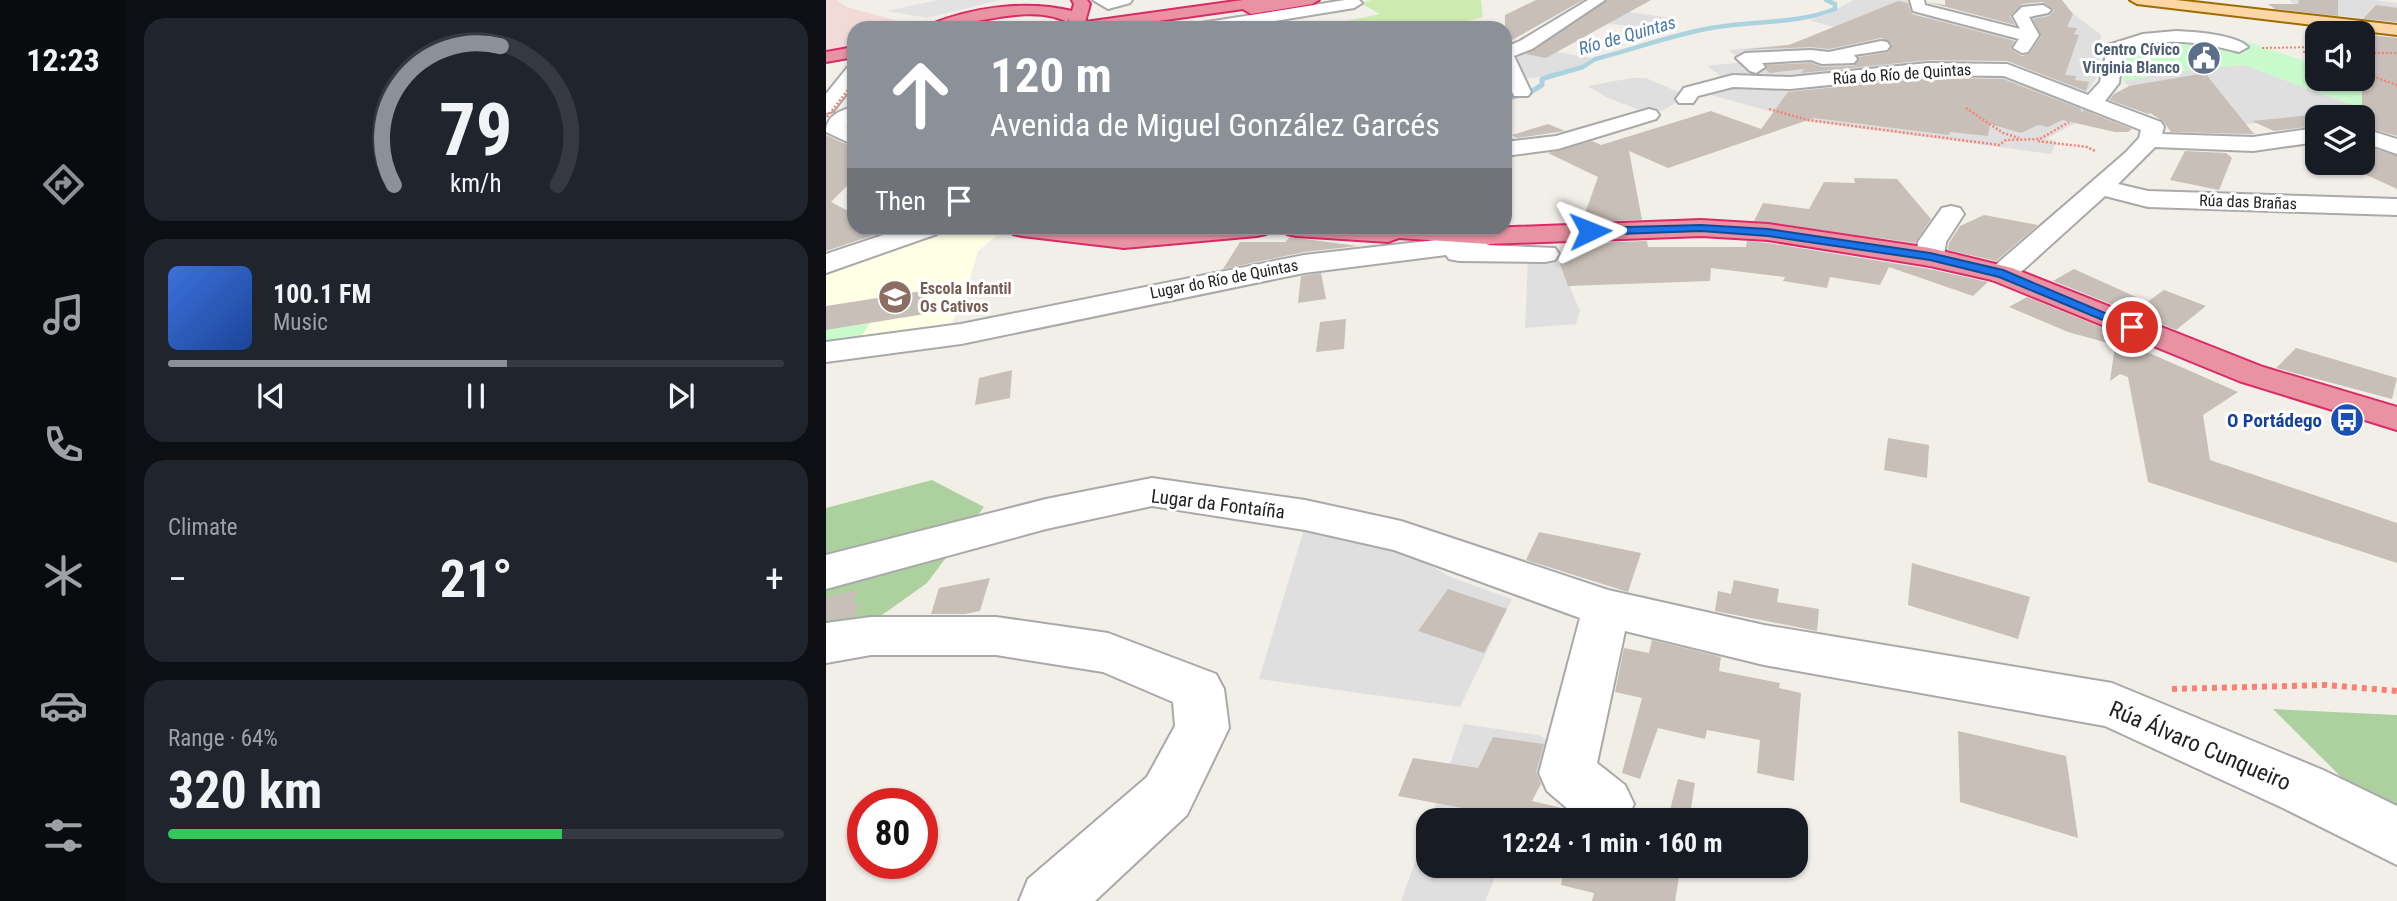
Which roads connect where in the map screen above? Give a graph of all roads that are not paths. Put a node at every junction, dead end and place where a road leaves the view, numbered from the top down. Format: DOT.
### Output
graph roads {
  1 [pos="1035,0"];
  2 [pos="1125,0"];
  3 [pos="1251,0"];
  4 [pos="1275,0"];
  5 [pos="1312,0"];
  6 [pos="1329,0"];
  7 [pos="1598,0"];
  8 [pos="1917,0"];
  9 [pos="2137,0"];
  10 [pos="2154,0"];
  11 [pos="1104,2"];
  12 [pos="1354,3"];
  13 [pos="2043,9"];
  14 [pos="991,11"];
  15 [pos="2276,15"];
  16 [pos="1068,19"];
  17 [pos="952,21"];
  18 [pos="968,21"];
  19 [pos="1164,21"];
  20 [pos="1211,21"];
  21 [pos="1242,21"];
  22 [pos="2397,28"];
  23 [pos="2030,37"];
  24 [pos="1881,46"];
  25 [pos="2239,47"];
  26 [pos="1512,52"];
  27 [pos="847,56"];
  28 [pos="1829,57"];
  29 [pos="1903,57"];
  30 [pos="826,59"];
  31 [pos="847,67"];
  32 [pos="826,68"];
  33 [pos="2007,70"];
  34 [pos="1512,71"];
  35 [pos="1770,78"];
  36 [pos="847,79"];
  37 [pos="1521,92"];
  38 [pos="1686,99"];
  39 [pos="2096,106"];
  40 [pos="827,112"];
  41 [pos="1649,115"];
  42 [pos="847,117"];
  43 [pos="2397,125"];
  44 [pos="2375,129"];
  45 [pos="847,134"];
  46 [pos="2305,137"];
  47 [pos="2375,138"];
  48 [pos="2397,147"];
  49 [pos="1512,148"];
  50 [pos="2141,149"];
  51 [pos="2095,151"];
  52 [pos="2101,188"];
  53 [pos="2397,206"];
  54 [pos="1951,214"];
  55 [pos="1512,232"];
  56 [pos="908,235"];
  57 [pos="1068,235"];
  58 [pos="1179,235"];
  59 [pos="1479,235"];
  60 [pos="1412,253"];
  61 [pos="1545,254"];
  62 [pos="1930,257"];
  63 [pos="826,264"];
  64 [pos="2003,274"];
  65 [pos="945,336"];
  66 [pos="1036,343"];
  67 [pos="826,352"];
  68 [pos="2397,419"];
  69 [pos="826,572"];
  70 [pos="1606,608"];
  71 [pos="826,643"];
  72 [pos="1828,654"];
  73 [pos="1605,804"];
  74 [pos="2397,836"];
  75 [pos="1050,901"];
  1 -- 14 [label="highway"];
  2 -- 11 [label="street"];
  3 -- 11 [label="highway"];
  4 -- 16 [label="highway"];
  5 -- 19 [label="highway"];
  6 -- 20 [label="highway"];
  7 -- 26 [label="street"];
  8 -- 23 [label="street"];
  9 -- 15 [label="main road"];
  10 -- 15 [label="main road"];
  12 -- 21 [label="street"];
  13 -- 23 [label="street"];
  14 -- 16 [label="highway"];
  14 -- 17 [label="highway"];
  15 -- 22 [label="main road"];
  16 -- 18 [label="highway"];
  23 -- 33 [label="street"];
  24 -- 28 [label="street"];
  25 -- 39 [label="street"];
  27 -- 30 [label="highway"];
  28 -- 29 [label="street"];
  28 -- 35 [label="street"];
  31 -- 32 [label="highway"];
  33 -- 35 [label="street, Rúa do Río de Quintas"];
  33 -- 39 [label="street, Rúa do Río de Quintas"];
  34 -- 37 [label="street"];
  35 -- 38 [label="street, Rúa do Río de Quintas"];
  36 -- 40 [label="street"];
  39 -- 50 [label="street, Rúa do Río de Quintas"];
  41 -- 49 [label="street"];
  42 -- 45 [label="street"];
  43 -- 44 [label="street"];
  46 -- 50 [label="street"];
  47 -- 48 [label="street"];
  50 -- 51 [label="street"];
  50 -- 52 [label="street"];
  52 -- 53 [label="street, Rúa das Brañas"];
  52 -- 64 [label="street"];
  54 -- 62 [label="street"];
  55 -- 62 [label="highway"];
  56 -- 63 [label="street"];
  57 -- 58 [label="highway"];
  59 -- 60 [label="street, Lugar do Río de Quintas"];
  60 -- 61 [label="street"];
  60 -- 65 [label="street, Lugar do Río de Quintas"];
  62 -- 64 [label="highway"];
  64 -- 68 [label="highway"];
  65 -- 66 [label="street"];
  65 -- 67 [label="street"];
  69 -- 70 [label="street, Lugar da Fontaíña"];
  70 -- 72 [label="street, Lugar da Fontaíña"];
  70 -- 73 [label="street"];
  71 -- 75 [label="street"];
  72 -- 74 [label="street, Rúa Álvaro Cunqueiro"];
}
